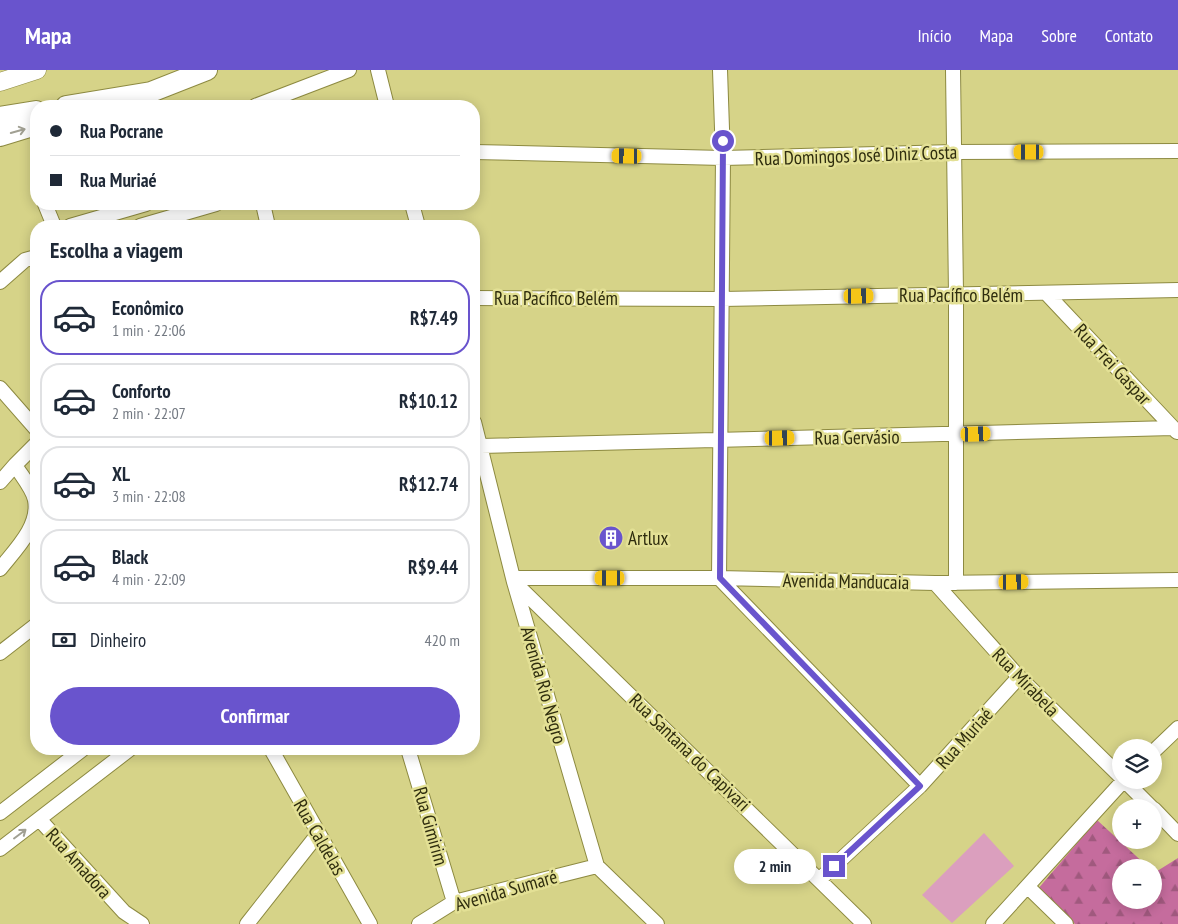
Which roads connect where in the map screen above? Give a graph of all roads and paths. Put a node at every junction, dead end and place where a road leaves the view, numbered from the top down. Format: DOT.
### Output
graph roads {
  1 [pos="37,70"];
  2 [pos="349,70"];
  3 [pos="378,70"];
  4 [pos="720,70"];
  5 [pos="953,70"];
  6 [pos="207,71"];
  7 [pos="0,82"];
  8 [pos="151,92"];
  9 [pos="102,100"];
  10 [pos="123,100"];
  11 [pos="271,100"];
  12 [pos="386,100"];
  13 [pos="30,112"];
  14 [pos="0,117"];
  15 [pos="30,127"];
  16 [pos="0,136"];
  17 [pos="480,152"];
  18 [pos="954,152"];
  19 [pos="1178,152"];
  20 [pos="723,158"];
  21 [pos="125,210"];
  22 [pos="195,210"];
  23 [pos="91,220"];
  24 [pos="161,220"];
  25 [pos="30,259"];
  26 [pos="0,282"];
  27 [pos="1178,290"];
  28 [pos="956,294"];
  29 [pos="1048,294"];
  30 [pos="480,298"];
  31 [pos="722,298"];
  32 [pos="0,388"];
  33 [pos="30,422"];
  34 [pos="1175,430"];
  35 [pos="956,435"];
  36 [pos="722,439"];
  37 [pos="480,448"];
  38 [pos="30,450"];
  39 [pos="480,459"];
  40 [pos="15,465"];
  41 [pos="0,482"];
  42 [pos="30,490"];
  43 [pos="30,527"];
  44 [pos="0,569"];
  45 [pos="720,578"];
  46 [pos="514,580"];
  47 [pos="1178,580"];
  48 [pos="936,583"];
  49 [pos="956,583"];
  50 [pos="30,630"];
  51 [pos="0,653"];
  52 [pos="1019,677"];
  53 [pos="1178,728"];
  54 [pos="1162,743"];
  55 [pos="75,755"];
  56 [pos="122,755"];
  57 [pos="274,755"];
  58 [pos="410,755"];
  59 [pos="1112,768"];
  60 [pos="920,786"];
  61 [pos="1116,789"];
  62 [pos="1133,789"];
  63 [pos="1144,799"];
  64 [pos="0,813"];
  65 [pos="1162,817"];
  66 [pos="40,820"];
  67 [pos="318,834"];
  68 [pos="1178,834"];
  69 [pos="0,849"];
  70 [pos="597,866"];
  71 [pos="820,879"];
  72 [pos="1028,887"];
  73 [pos="454,902"];
  74 [pos="142,924"];
  75 [pos="247,924"];
  76 [pos="370,924"];
  77 [pos="419,924"];
  78 [pos="657,924"];
  79 [pos="864,924"];
  80 [pos="993,924"];
  81 [pos="1066,924"];
  1 -- 7 [label="main road"];
  2 -- 11 [label="street"];
  3 -- 12 [label="street"];
  4 -- 20 [label="street"];
  5 -- 18 [label="street"];
  6 -- 8 [label="highway"];
  8 -- 9 [label="highway"];
  8 -- 10 [label="highway"];
  13 -- 14 [label="highway"];
  16 -- 15 [label="highway, one-way"];
  17 -- 20 [label="street, Rua Domingos José Diniz Costa"];
  18 -- 19 [label="street, Rua Domingos José Diniz Costa"];
  18 -- 20 [label="street, Rua Domingos José Diniz Costa"];
  18 -- 28 [label="street"];
  20 -- 31 [label="street"];
  21 -- 23 [label="street"];
  22 -- 24 [label="street"];
  25 -- 26 [label="street"];
  27 -- 29 [label="street, Rua Pacífico Belém"];
  28 -- 29 [label="street, Rua Pacífico Belém"];
  28 -- 31 [label="street, Rua Pacífico Belém"];
  28 -- 35 [label="street"];
  29 -- 34 [label="street, Rua Frei Gaspar"];
  30 -- 31 [label="street, Rua Pacífico Belém"];
  31 -- 36 [label="street"];
  32 -- 33 [label="street"];
  34 -- 35 [label="street, Rua Gervásio"];
  35 -- 36 [label="street, Rua Gervásio"];
  35 -- 49 [label="street"];
  36 -- 37 [label="street, Rua Gervásio"];
  36 -- 45 [label="street"];
  38 -- 40 [label="street"];
  39 -- 46 [label="street, Avenida Rio Negro"];
  40 -- 41 [label="street"];
  40 -- 42 [label="street"];
  43 -- 44 [label="street"];
  45 -- 46 [label="street, Avenida Manducaia"];
  45 -- 48 [label="street, Avenida Manducaia"];
  45 -- 60 [label="street"];
  46 -- 70 [label="street, Avenida Rio Negro"];
  46 -- 71 [label="street, Rua Santana do Capivari"];
  47 -- 49 [label="street, Avenida Manducaia"];
  48 -- 49 [label="street, Avenida Manducaia"];
  48 -- 52 [label="street, Rua Mirabela"];
  50 -- 51 [label="street"];
  52 -- 59 [label="street, Rua Mirabela"];
  52 -- 60 [label="street, Rua Muriaé"];
  53 -- 54 [label="street"];
  55 -- 64 [label="street"];
  56 -- 66 [label="street"];
  57 -- 67 [label="street, Rua Caldelas"];
  58 -- 73 [label="street, Rua Gimirim"];
  60 -- 71 [label="street, Rua Muriaé"];
  61 -- 72 [label="street"];
  62 -- 63 [label="street"];
  65 -- 68 [label="street"];
  69 -- 66 [label="street, one-way"];
  66 -- 74 [label="street, Rua Amadora"];
  67 -- 75 [label="street"];
  67 -- 76 [label="street, Rua Caldelas"];
  70 -- 73 [label="street, Avenida Sumaré"];
  70 -- 78 [label="street, Avenida Rio Negro"];
  71 -- 79 [label="street, Rua Santana do Capivari"];
  72 -- 80 [label="street"];
  72 -- 81 [label="street"];
  73 -- 77 [label="street, Avenida Sumaré"];
}
